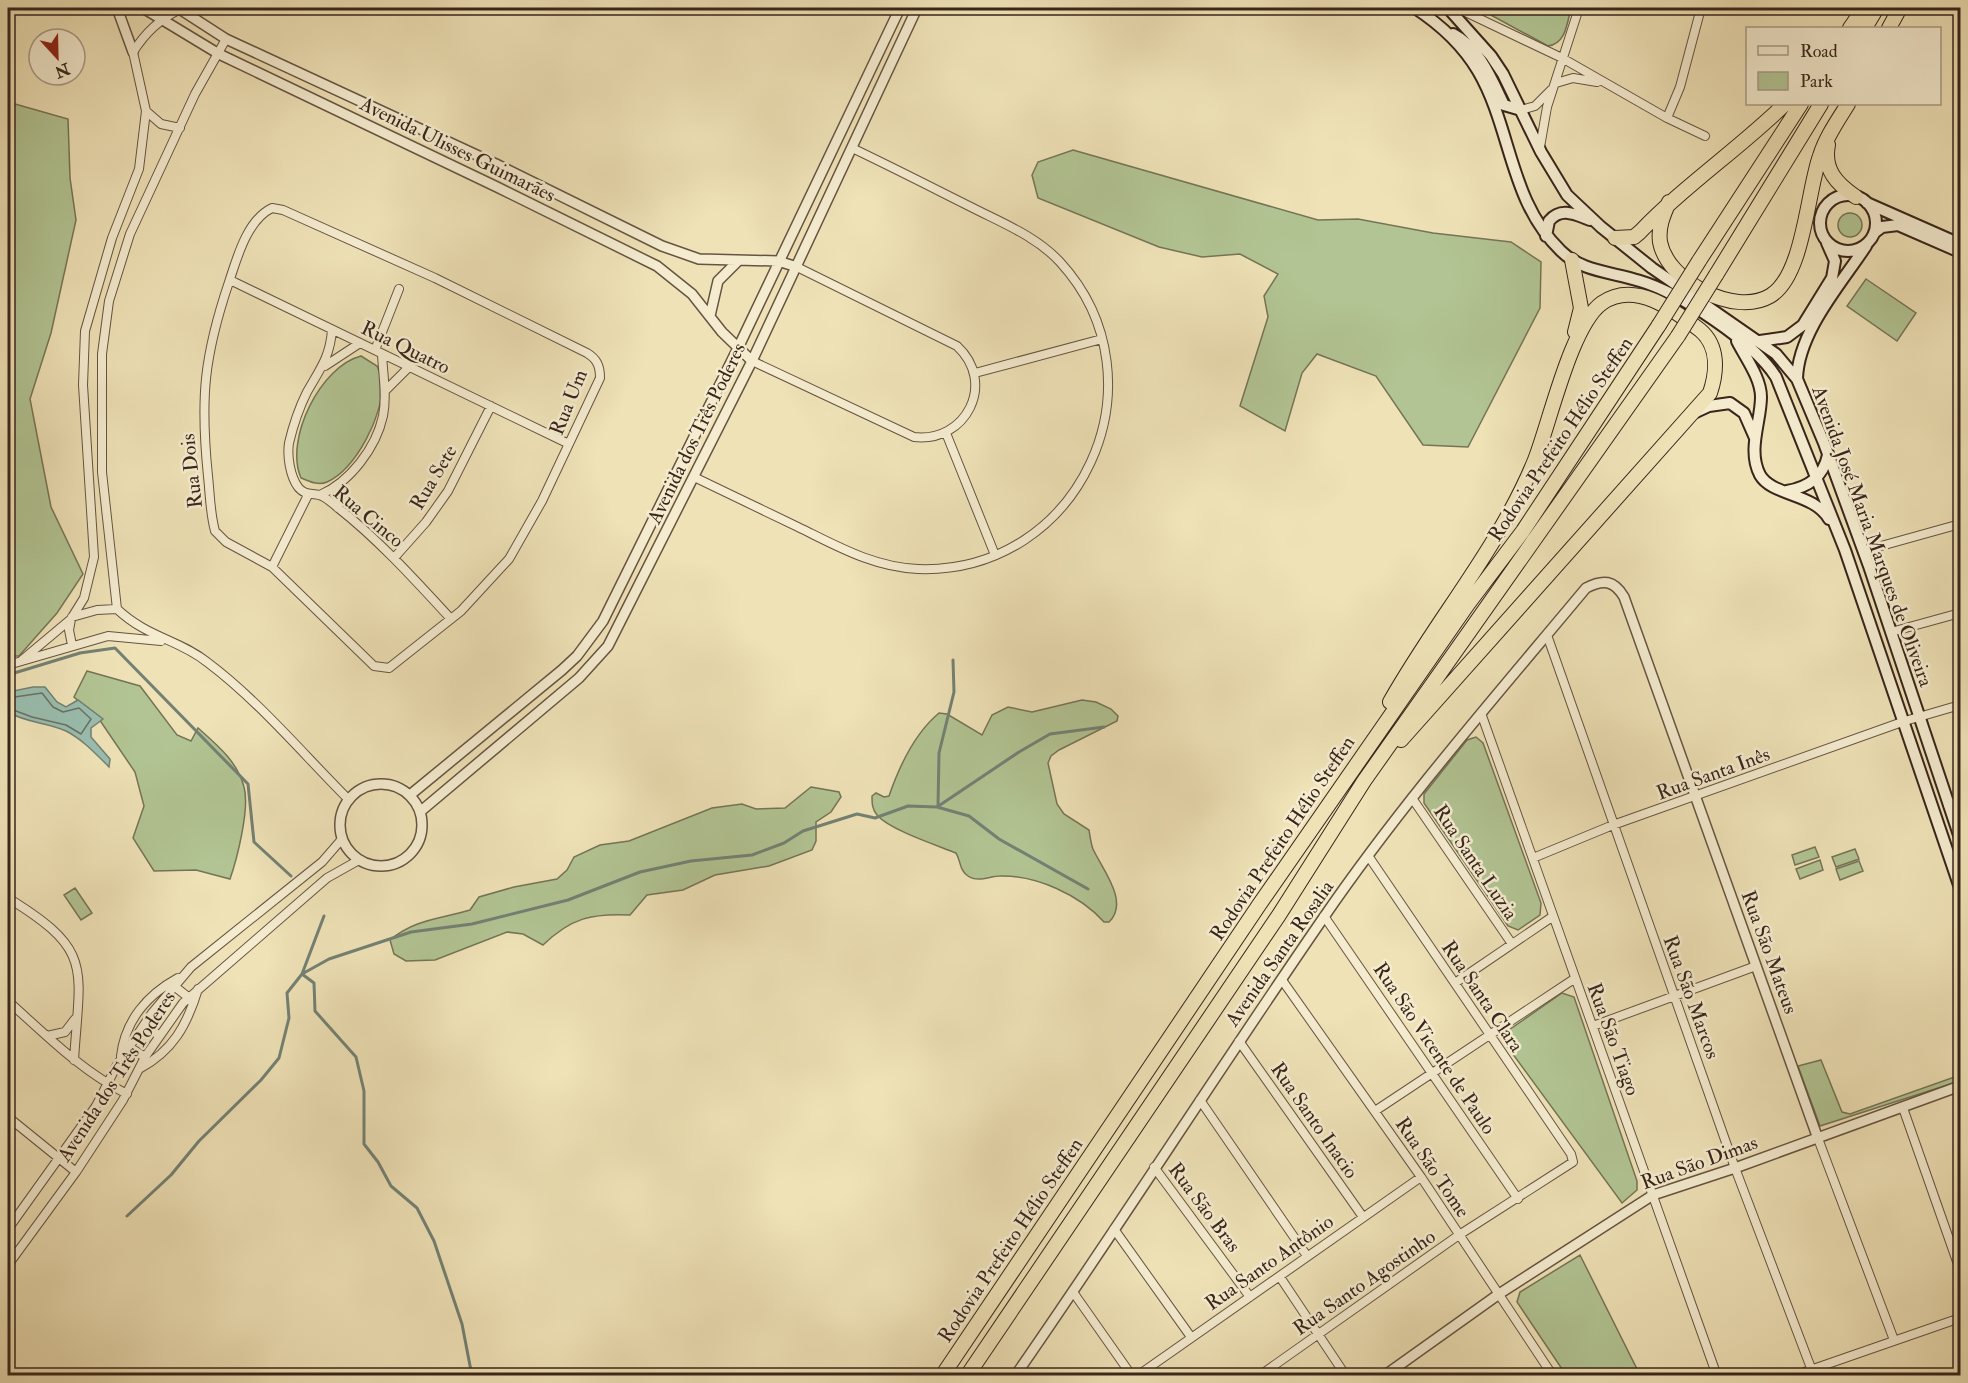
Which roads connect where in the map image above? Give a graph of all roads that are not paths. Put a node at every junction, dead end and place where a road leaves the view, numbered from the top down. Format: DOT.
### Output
graph roads {
  1 [pos="117,8"];
  2 [pos="143,8"];
  3 [pos="179,8"];
  4 [pos="900,8"];
  5 [pos="917,8"];
  6 [pos="1414,8"];
  7 [pos="1448,8"];
  8 [pos="1457,8"];
  9 [pos="1579,8"];
  10 [pos="1701,8"];
  11 [pos="1877,8"];
  12 [pos="1900,8"];
  13 [pos="1862,11"];
  14 [pos="160,20"];
  15 [pos="1850,27"];
  16 [pos="1866,27"];
  17 [pos="1890,27"];
  18 [pos="1448,32"];
  19 [pos="226,39"];
  20 [pos="133,52"];
  21 [pos="219,54"];
  22 [pos="1562,58"];
  23 [pos="1556,83"];
  24 [pos="1604,84"];
  25 [pos="1784,105"];
  26 [pos="1800,105"];
  27 [pos="1820,105"];
  28 [pos="1847,105"];
  29 [pos="1521,110"];
  30 [pos="146,111"];
  31 [pos="1667,118"];
  32 [pos="180,128"];
  33 [pos="1833,129"];
  34 [pos="1705,136"];
  35 [pos="852,148"];
  36 [pos="1541,152"];
  37 [pos="1861,200"];
  38 [pos="1669,202"];
  39 [pos="272,208"];
  40 [pos="1596,222"];
  41 [pos="1546,236"];
  42 [pos="1616,238"];
  43 [pos="1871,238"];
  44 [pos="1827,242"];
  45 [pos="1960,243"];
  46 [pos="1960,252"];
  47 [pos="743,259"];
  48 [pos="778,261"];
  49 [pos="1572,261"];
  50 [pos="797,267"];
  51 [pos="230,280"];
  52 [pos="399,289"];
  53 [pos="710,316"];
  54 [pos="332,330"];
  55 [pos="1734,336"];
  56 [pos="1102,339"];
  57 [pos="1760,341"];
  58 [pos="360,343"];
  59 [pos="739,346"];
  60 [pos="378,352"];
  61 [pos="752,360"];
  62 [pos="409,367"];
  63 [pos="321,369"];
  64 [pos="975,373"];
  65 [pos="1563,378"];
  66 [pos="1797,379"];
  67 [pos="386,391"];
  68 [pos="491,406"];
  69 [pos="1693,414"];
  70 [pos="946,433"];
  71 [pos="1755,441"];
  72 [pos="569,444"];
  73 [pos="1828,455"];
  74 [pos="694,477"];
  75 [pos="1818,478"];
  76 [pos="338,487"];
  77 [pos="1787,491"];
  78 [pos="308,495"];
  79 [pos="320,495"];
  80 [pos="338,508"];
  81 [pos="1960,524"];
  82 [pos="1837,532"];
  83 [pos="1863,552"];
  84 [pos="995,555"];
  85 [pos="394,558"];
  86 [pos="272,567"];
  87 [pos="1607,581"];
  88 [pos="117,609"];
  89 [pos="1960,613"];
  90 [pos="71,618"];
  91 [pos="451,619"];
  92 [pos="1891,632"];
  93 [pos="1547,635"];
  94 [pos="167,642"];
  95 [pos="72,645"];
  96 [pos="22,660"];
  97 [pos="8,665"];
  98 [pos="380,668"];
  99 [pos="1960,705"];
  100 [pos="1481,713"];
  101 [pos="1918,717"];
  102 [pos="1905,721"];
  103 [pos="1350,771"];
  104 [pos="1364,781"];
  105 [pos="410,795"];
  106 [pos="1695,797"];
  107 [pos="1412,798"];
  108 [pos="348,800"];
  109 [pos="1960,801"];
  110 [pos="1948,805"];
  111 [pos="421,811"];
  112 [pos="1613,825"];
  113 [pos="1960,838"];
  114 [pos="342,839"];
  115 [pos="1369,857"];
  116 [pos="1533,858"];
  117 [pos="359,860"];
  118 [pos="1960,888"];
  119 [pos="8,897"];
  120 [pos="1324,916"];
  121 [pos="1552,917"];
  122 [pos="1512,944"];
  123 [pos="1756,966"];
  124 [pos="185,974"];
  125 [pos="1574,979"];
  126 [pos="1282,980"];
  127 [pos="1455,983"];
  128 [pos="174,986"];
  129 [pos="198,987"];
  130 [pos="1675,996"];
  131 [pos="188,997"];
  132 [pos="8,1001"];
  133 [pos="77,1015"];
  134 [pos="145,1024"];
  135 [pos="1593,1026"];
  136 [pos="47,1036"];
  137 [pos="159,1036"];
  138 [pos="1490,1036"];
  139 [pos="1239,1041"];
  140 [pos="129,1047"];
  141 [pos="145,1057"];
  142 [pos="74,1060"];
  143 [pos="120,1060"];
  144 [pos="139,1069"];
  145 [pos="1435,1074"];
  146 [pos="107,1084"];
  147 [pos="1960,1086"];
  148 [pos="127,1094"];
  149 [pos="1200,1100"];
  150 [pos="1904,1108"];
  151 [pos="1375,1111"];
  152 [pos="8,1117"];
  153 [pos="1817,1136"];
  154 [pos="1571,1154"];
  155 [pos="58,1159"];
  156 [pos="1154,1167"];
  157 [pos="1735,1168"];
  158 [pos="76,1172"];
  159 [pos="1422,1177"];
  160 [pos="1653,1195"];
  161 [pos="1518,1199"];
  162 [pos="1363,1217"];
  163 [pos="8,1229"];
  164 [pos="1114,1229"];
  165 [pos="1459,1235"];
  166 [pos="1307,1256"];
  167 [pos="8,1265"];
  168 [pos="1960,1270"];
  169 [pos="1280,1277"];
  170 [pos="1073,1292"];
  171 [pos="1499,1294"];
  172 [pos="1250,1297"];
  173 [pos="1960,1318"];
  174 [pos="1318,1335"];
  175 [pos="1191,1337"];
  176 [pos="1894,1340"];
  177 [pos="1811,1368"];
  178 [pos="1551,1373"];
  179 [pos="942,1376"];
  180 [pos="967,1376"];
  181 [pos="1014,1376"];
  182 [pos="1131,1376"];
  183 [pos="1137,1376"];
  184 [pos="1259,1376"];
  185 [pos="1346,1376"];
  186 [pos="1384,1376"];
  187 [pos="1542,1376"];
  188 [pos="1717,1376"];
  189 [pos="1793,1376"];
  1 -- 20 [label="street"];
  2 -- 14 [label="street, Avenida Ulisses Guimarães"];
  3 -- 14 [label="street"];
  3 -- 19 [label="street, Avenida Ulisses Guimarães"];
  4 -- 48 [label="street, Avenida dos Três Poderes"];
  5 -- 35 [label="street, Avenida dos Três Poderes"];
  6 -- 18 [label="main road"];
  7 -- 29 [label="main road"];
  8 -- 22 [label="street"];
  9 -- 22 [label="street"];
  10 -- 31 [label="street"];
  11 -- 16 [label="highway"];
  12 -- 17 [label="highway"];
  13 -- 15 [label="highway"];
  14 -- 20 [label="street"];
  14 -- 21 [label="street, Avenida Ulisses Guimarães"];
  18 -- 29 [label="main road"];
  18 -- 41 [label="main road"];
  19 -- 21 [label="street"];
  19 -- 47 [label="street, Avenida Ulisses Guimarães"];
  20 -- 30 [label="street"];
  21 -- 32 [label="street"];
  21 -- 53 [label="street, Avenida Ulisses Guimarães"];
  22 -- 23 [label="street"];
  22 -- 24 [label="street"];
  23 -- 24 [label="street"];
  23 -- 29 [label="street"];
  23 -- 36 [label="street"];
  24 -- 31 [label="street"];
  25 -- 38 [label="highway"];
  26 -- 103 [label="highway, Rodovia Prefeito Hélio Steffen, bridge"];
  27 -- 104 [label="highway, Rodovia Prefeito Hélio Steffen, bridge"];
  28 -- 33 [label="highway"];
  29 -- 36 [label="main road"];
  30 -- 32 [label="street"];
  30 -- 90 [label="street"];
  31 -- 34 [label="street"];
  32 -- 88 [label="street"];
  33 -- 37 [label="highway"];
  33 -- 38 [label="highway"];
  35 -- 50 [label="street, Avenida dos Três Poderes"];
  35 -- 56 [label="street"];
  36 -- 40 [label="main road"];
  37 -- 43 [label="main road"];
  37 -- 44 [label="main road"];
  37 -- 45 [label="main road"];
  38 -- 42 [label="highway"];
  39 -- 51 [label="street, Rua Dois"];
  39 -- 72 [label="street, Rua Um"];
  40 -- 41 [label="main road"];
  40 -- 42 [label="main road, Avenida José Maria Marques de Oliveira"];
  41 -- 49 [label="main road"];
  42 -- 57 [label="main road, Avenida José Maria Marques de Oliveira"];
  43 -- 44 [label="main road"];
  43 -- 46 [label="main road"];
  43 -- 66 [label="main road"];
  44 -- 57 [label="main road"];
  47 -- 48 [label="street, Avenida Ulisses Guimarães"];
  47 -- 53 [label="street"];
  48 -- 50 [label="street, Avenida Ulisses Guimarães"];
  48 -- 59 [label="street, Avenida dos Três Poderes"];
  49 -- 55 [label="main road, Avenida José Maria Marques de Oliveira"];
  49 -- 65 [label="highway"];
  50 -- 61 [label="street, Avenida dos Três Poderes"];
  50 -- 64 [label="street"];
  51 -- 54 [label="street, Rua Quatro"];
  51 -- 86 [label="street, Rua Dois"];
  52 -- 60 [label="street"];
  53 -- 59 [label="street, Avenida Ulisses Guimarães"];
  54 -- 58 [label="street, Rua Quatro"];
  54 -- 63 [label="street, Rua Cinco"];
  55 -- 71 [label="main road"];
  55 -- 75 [label="main road, Avenida José Maria Marques de Oliveira"];
  56 -- 64 [label="street"];
  56 -- 84 [label="street"];
  57 -- 66 [label="main road, Avenida José Maria Marques de Oliveira"];
  58 -- 60 [label="street, Rua Quatro"];
  58 -- 63 [label="street, Rua Cinco"];
  59 -- 61 [label="street, Avenida Ulisses Guimarães"];
  59 -- 105 [label="street, Avenida dos Três Poderes"];
  60 -- 62 [label="street, Rua Quatro"];
  60 -- 67 [label="street"];
  61 -- 70 [label="street"];
  61 -- 74 [label="street, Avenida dos Três Poderes"];
  62 -- 67 [label="street"];
  62 -- 68 [label="street, Rua Quatro"];
  63 -- 78 [label="street, Rua Cinco"];
  64 -- 70 [label="street"];
  65 -- 69 [label="highway"];
  65 -- 103 [label="highway"];
  66 -- 73 [label="main road, Avenida José Maria Marques de Oliveira"];
  67 -- 76 [label="street"];
  68 -- 72 [label="street, Rua Quatro"];
  68 -- 85 [label="street, Rua Sete"];
  69 -- 71 [label="main road"];
  69 -- 104 [label="highway"];
  70 -- 84 [label="street"];
  71 -- 77 [label="main road"];
  72 -- 91 [label="street, Rua Um"];
  73 -- 75 [label="main road"];
  73 -- 83 [label="main road, Avenida José Maria Marques de Oliveira"];
  74 -- 84 [label="street"];
  74 -- 111 [label="street, Avenida dos Três Poderes"];
  75 -- 77 [label="main road"];
  75 -- 82 [label="main road, Avenida José Maria Marques de Oliveira"];
  76 -- 79 [label="street"];
  76 -- 80 [label="street"];
  77 -- 82 [label="main road"];
  78 -- 79 [label="street, Rua Cinco"];
  78 -- 86 [label="street"];
  79 -- 80 [label="street, Rua Cinco"];
  80 -- 85 [label="street, Rua Cinco"];
  81 -- 83 [label="street"];
  82 -- 102 [label="main road, Avenida José Maria Marques de Oliveira"];
  83 -- 92 [label="main road, Avenida José Maria Marques de Oliveira"];
  85 -- 91 [label="street, Rua Cinco"];
  86 -- 98 [label="street, Rua Dois"];
  87 -- 93 [label="street, Avenida Santa Rosalia"];
  87 -- 106 [label="street, Rua São Mateus"];
  88 -- 90 [label="street"];
  88 -- 94 [label="street"];
  89 -- 92 [label="street"];
  90 -- 95 [label="street"];
  90 -- 96 [label="street"];
  91 -- 98 [label="street, Rua Um"];
  92 -- 101 [label="main road, Avenida José Maria Marques de Oliveira"];
  93 -- 100 [label="street, Avenida Santa Rosalia"];
  93 -- 112 [label="street, Rua São Marcos"];
  94 -- 95 [label="street"];
  94 -- 108 [label="street"];
  95 -- 96 [label="street"];
  96 -- 97 [label="street"];
  99 -- 101 [label="street, Rua Santa Inês"];
  100 -- 107 [label="street, Avenida Santa Rosalia"];
  100 -- 116 [label="street, Rua São Tiago"];
  101 -- 102 [label="street, Rua Santa Inês"];
  101 -- 110 [label="main road, Avenida José Maria Marques de Oliveira"];
  102 -- 106 [label="street, Rua Santa Inês"];
  102 -- 118 [label="main road, Avenida José Maria Marques de Oliveira"];
  103 -- 179 [label="highway, Rodovia Prefeito Hélio Steffen"];
  104 -- 180 [label="highway, Rodovia Prefeito Hélio Steffen"];
  105 -- 108 [label="street"];
  105 -- 111 [label="street"];
  106 -- 112 [label="street, Rua Santa Inês"];
  106 -- 123 [label="street, Rua São Mateus"];
  107 -- 115 [label="street, Avenida Santa Rosalia"];
  107 -- 122 [label="street, Rua Santa Luzia"];
  108 -- 114 [label="street"];
  109 -- 110 [label="street"];
  110 -- 113 [label="main road, Avenida José Maria Marques de Oliveira"];
  111 -- 117 [label="street"];
  112 -- 116 [label="street, Rua Santa Inês"];
  112 -- 130 [label="street, Rua São Marcos"];
  114 -- 117 [label="street"];
  114 -- 124 [label="street, Avenida dos Três Poderes"];
  115 -- 120 [label="street, Avenida Santa Rosalia"];
  115 -- 127 [label="street, Rua Santa Clara"];
  116 -- 121 [label="street, Rua São Tiago"];
  117 -- 129 [label="street, Avenida dos Três Poderes"];
  119 -- 133 [label="street"];
  120 -- 126 [label="street, Avenida Santa Rosalia"];
  120 -- 145 [label="street, Rua São Vicente de Paulo"];
  121 -- 122 [label="street"];
  121 -- 125 [label="street, Rua São Tiago"];
  122 -- 127 [label="street"];
  123 -- 130 [label="street"];
  123 -- 153 [label="street, Rua São Mateus"];
  124 -- 128 [label="street, Avenida dos Três Poderes"];
  124 -- 143 [label="street"];
  125 -- 135 [label="street, Rua São Tiago"];
  125 -- 138 [label="street"];
  126 -- 139 [label="street, Avenida Santa Rosalia"];
  126 -- 151 [label="street, Rua São Tome"];
  127 -- 138 [label="street, Rua Santa Clara"];
  128 -- 131 [label="street"];
  128 -- 134 [label="street, Avenida dos Três Poderes"];
  129 -- 131 [label="street, Avenida dos Três Poderes"];
  129 -- 144 [label="street"];
  130 -- 135 [label="street"];
  130 -- 157 [label="street, Rua São Marcos"];
  131 -- 137 [label="street, Avenida dos Três Poderes"];
  132 -- 136 [label="street"];
  133 -- 136 [label="street"];
  133 -- 142 [label="street"];
  134 -- 137 [label="street"];
  134 -- 140 [label="street, Avenida dos Três Poderes"];
  135 -- 160 [label="street, Rua São Tiago"];
  136 -- 142 [label="street"];
  137 -- 141 [label="street, Avenida dos Três Poderes"];
  138 -- 145 [label="street"];
  138 -- 154 [label="street, Rua Santa Clara"];
  139 -- 149 [label="street, Avenida Santa Rosalia"];
  139 -- 162 [label="street, Rua Santo Inacio"];
  140 -- 141 [label="street"];
  140 -- 143 [label="street, Avenida dos Três Poderes"];
  141 -- 144 [label="street, Avenida dos Três Poderes"];
  142 -- 146 [label="street"];
  143 -- 146 [label="street, Avenida dos Três Poderes"];
  144 -- 148 [label="street, Avenida dos Três Poderes"];
  145 -- 151 [label="street"];
  145 -- 161 [label="street, Rua São Vicente de Paulo"];
  146 -- 148 [label="street"];
  146 -- 155 [label="street, Avenida dos Três Poderes"];
  147 -- 150 [label="street, Rua São Dimas"];
  148 -- 158 [label="street, Avenida dos Três Poderes"];
  149 -- 156 [label="street, Avenida Santa Rosalia"];
  149 -- 166 [label="street"];
  150 -- 153 [label="street, Rua São Dimas"];
  150 -- 168 [label="street"];
  151 -- 159 [label="street, Rua São Tome"];
  152 -- 155 [label="street"];
  153 -- 157 [label="street, Rua São Dimas"];
  153 -- 176 [label="street, Rua São Mateus"];
  154 -- 161 [label="street, Rua Santo Agostinho"];
  155 -- 158 [label="street"];
  155 -- 163 [label="street, Avenida dos Três Poderes"];
  156 -- 164 [label="street, Avenida Santa Rosalia"];
  156 -- 172 [label="street, Rua São Bras"];
  157 -- 160 [label="street, Rua São Dimas"];
  157 -- 177 [label="street, Rua São Marcos"];
  158 -- 167 [label="street, Avenida dos Três Poderes"];
  159 -- 162 [label="street, Rua Santo Antônio"];
  159 -- 165 [label="street, Rua São Tome"];
  160 -- 171 [label="street, Rua São Dimas"];
  160 -- 188 [label="street, Rua São Tiago"];
  161 -- 165 [label="street, Rua Santo Agostinho"];
  162 -- 166 [label="street, Rua Santo Antônio"];
  164 -- 170 [label="street, Avenida Santa Rosalia"];
  164 -- 175 [label="street"];
  165 -- 171 [label="street, Rua São Tome"];
  165 -- 174 [label="street, Rua Santo Agostinho"];
  166 -- 169 [label="street, Rua Santo Antônio"];
  169 -- 172 [label="street, Rua Santo Antônio"];
  169 -- 174 [label="street"];
  170 -- 181 [label="street, Avenida Santa Rosalia"];
  170 -- 182 [label="street"];
  171 -- 178 [label="street, Rua São Tome"];
  171 -- 186 [label="street, Rua São Dimas"];
  172 -- 175 [label="street, Rua Santo Antônio"];
  173 -- 176 [label="street"];
  174 -- 184 [label="street, Rua Santo Agostinho"];
  174 -- 185 [label="street"];
  175 -- 183 [label="street, Rua Santo Antônio"];
  176 -- 177 [label="street"];
  177 -- 189 [label="street"];
  178 -- 187 [label="street"];
}
